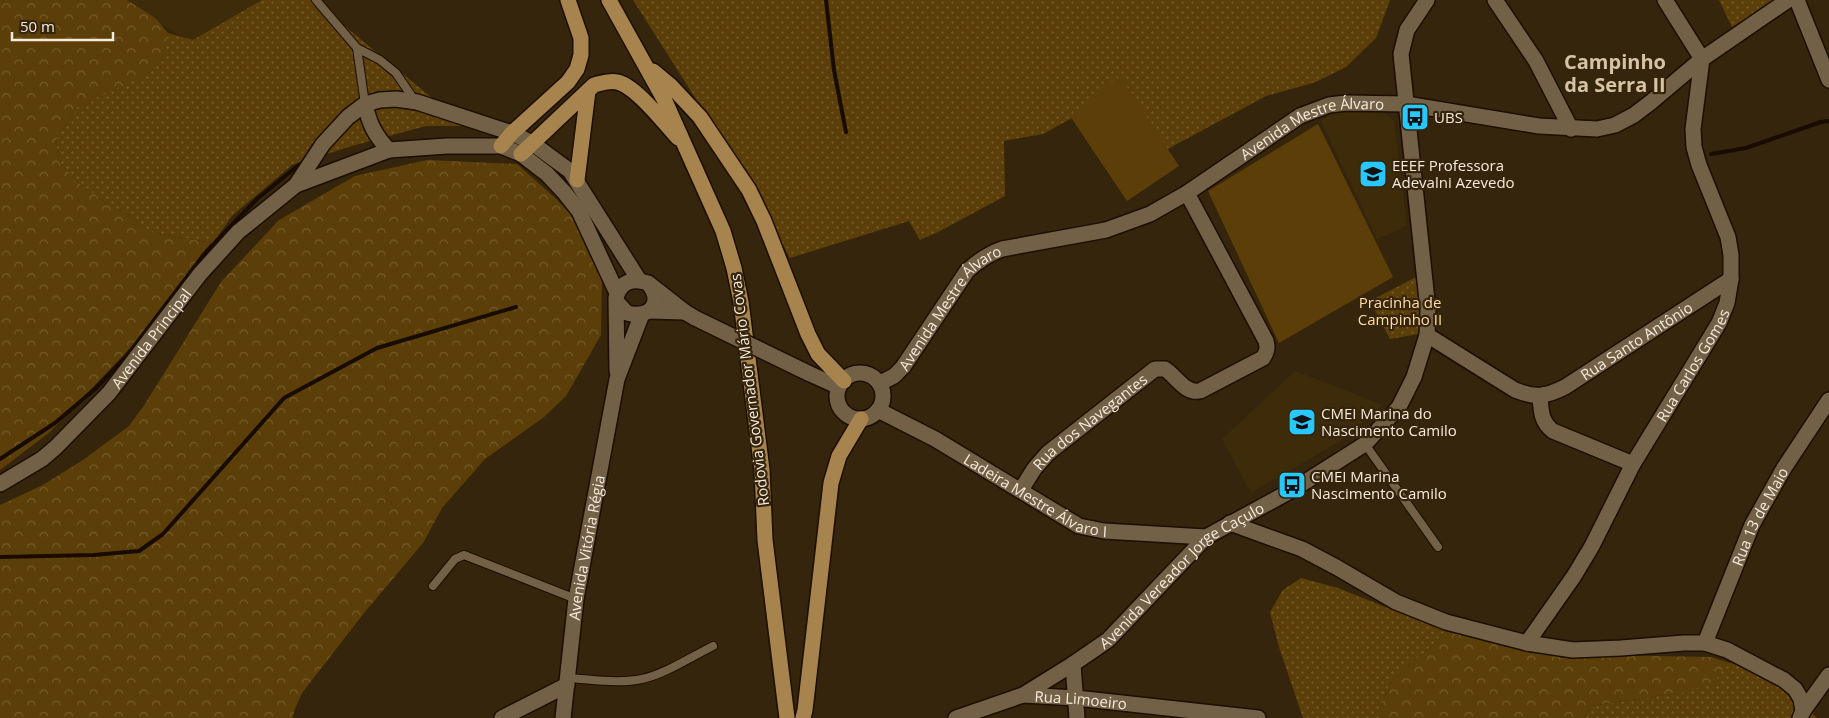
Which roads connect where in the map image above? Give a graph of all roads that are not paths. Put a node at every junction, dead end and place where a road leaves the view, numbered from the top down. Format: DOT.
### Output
graph roads {
  1 [pos="316,0"];
  2 [pos="568,0"];
  3 [pos="609,0"];
  4 [pos="1427,0"];
  5 [pos="1495,0"];
  6 [pos="1665,0"];
  7 [pos="1788,0"];
  8 [pos="1797,0"];
  9 [pos="358,48"];
  10 [pos="1702,59"];
  11 [pos="648,67"];
  12 [pos="1829,80"];
  13 [pos="588,91"];
  14 [pos="417,102"];
  15 [pos="365,104"];
  16 [pos="1406,104"];
  17 [pos="1571,129"];
  18 [pos="512,133"];
  19 [pos="532,144"];
  20 [pos="501,146"];
  21 [pos="687,148"];
  22 [pos="389,150"];
  23 [pos="521,154"];
  24 [pos="577,180"];
  25 [pos="296,185"];
  26 [pos="1187,193"];
  27 [pos="1731,279"];
  28 [pos="643,282"];
  29 [pos="617,297"];
  30 [pos="646,313"];
  31 [pos="690,315"];
  32 [pos="1427,335"];
  33 [pos="617,379"];
  34 [pos="880,383"];
  35 [pos="841,384"];
  36 [pos="1540,396"];
  37 [pos="1829,400"];
  38 [pos="878,410"];
  39 [pos="861,419"];
  40 [pos="1365,444"];
  41 [pos="1633,464"];
  42 [pos="0,484"];
  43 [pos="1020,490"];
  44 [pos="1230,523"];
  45 [pos="1206,537"];
  46 [pos="1438,547"];
  47 [pos="433,586"];
  48 [pos="576,599"];
  49 [pos="1527,643"];
  50 [pos="1705,643"];
  51 [pos="713,646"];
  52 [pos="1073,664"];
  53 [pos="1829,675"];
  54 [pos="567,681"];
  55 [pos="1023,695"];
  56 [pos="1076,698"];
  57 [pos="1801,715"];
  58 [pos="502,718"];
  59 [pos="563,718"];
  60 [pos="787,718"];
  61 [pos="803,718"];
  62 [pos="956,718"];
  63 [pos="1077,718"];
  64 [pos="1258,718"];
  1 -- 9 [label="lane"];
  2 -- 18 [label="main road"];
  3 -- 11 [label="main road, Rodovia Governador Mário Covas"];
  4 -- 16 [label="street"];
  5 -- 17 [label="street"];
  6 -- 10 [label="street"];
  7 -- 10 [label="street, Avenida Mestre Álvaro"];
  8 -- 12 [label="street"];
  9 -- 14 [label="lane"];
  9 -- 15 [label="lane"];
  10 -- 17 [label="street, Avenida Mestre Álvaro"];
  10 -- 27 [label="street, Rua Carlos Gomes"];
  11 -- 21 [label="main road, Rodovia Governador Mário Covas"];
  11 -- 35 [label="main road"];
  13 -- 19 [label="main road"];
  13 -- 21 [label="main road"];
  13 -- 24 [label="main road"];
  14 -- 15 [label="street, Avenida Principal"];
  14 -- 18 [label="street, Avenida Principal"];
  15 -- 22 [label="street"];
  15 -- 25 [label="street, Avenida Principal"];
  16 -- 17 [label="street, Avenida Mestre Álvaro"];
  16 -- 26 [label="street, Avenida Mestre Álvaro"];
  16 -- 32 [label="street, Avenida Vereador Jorge Caçulo"];
  18 -- 19 [label="street, Avenida Principal"];
  18 -- 20 [label="main road"];
  19 -- 23 [label="main road"];
  19 -- 24 [label="street, Avenida Principal"];
  20 -- 22 [label="street, Avenida Principal"];
  20 -- 23 [label="street"];
  21 -- 60 [label="main road, Rodovia Governador Mário Covas"];
  22 -- 25 [label="street, Avenida Principal"];
  23 -- 29 [label="street"];
  24 -- 28 [label="street, Avenida Principal"];
  25 -- 42 [label="street, Avenida Principal"];
  26 -- 34 [label="street, Avenida Mestre Álvaro"];
  26 -- 43 [label="street, Rua dos Navegantes"];
  27 -- 36 [label="street, Rua Santo Antônio"];
  27 -- 41 [label="street, Rua Carlos Gomes"];
  28 -- 29 [label="street"];
  28 -- 30 [label="street"];
  28 -- 31 [label="street"];
  29 -- 30 [label="street"];
  29 -- 33 [label="street, Avenida Vitória Régia"];
  30 -- 31 [label="street"];
  30 -- 33 [label="street, Avenida Vitória Régia"];
  31 -- 35 [label="street, bridge"];
  32 -- 36 [label="street"];
  32 -- 40 [label="street, Avenida Vereador Jorge Caçulo"];
  33 -- 48 [label="street, Avenida Vitória Régia"];
  34 -- 35 [label="street"];
  34 -- 38 [label="street"];
  35 -- 39 [label="street"];
  36 -- 41 [label="street"];
  37 -- 50 [label="street, Rua 13 de Maio"];
  38 -- 39 [label="street"];
  38 -- 43 [label="street, Ladeira Mestre Álvaro I"];
  39 -- 61 [label="main road"];
  40 -- 44 [label="street, Avenida Vereador Jorge Caçulo"];
  40 -- 46 [label="lane"];
  41 -- 49 [label="street, Rua Carlos Gomes"];
  43 -- 45 [label="street, Ladeira Mestre Álvaro I"];
  44 -- 45 [label="street, Avenida Vereador Jorge Caçulo"];
  44 -- 49 [label="street"];
  45 -- 52 [label="street, Avenida Vereador Jorge Caçulo"];
  47 -- 48 [label="lane"];
  48 -- 54 [label="street, Avenida Vitória Régia"];
  49 -- 50 [label="street"];
  50 -- 57 [label="street"];
  51 -- 54 [label="lane"];
  52 -- 55 [label="street, Avenida Vereador Jorge Caçulo"];
  52 -- 56 [label="street"];
  53 -- 57 [label="street"];
  54 -- 58 [label="street"];
  54 -- 59 [label="street, Avenida Vitória Régia"];
  55 -- 56 [label="street, Rua Limoeiro"];
  55 -- 62 [label="street, Avenida Vereador Jorge Caçulo"];
  56 -- 63 [label="street"];
  56 -- 64 [label="street, Rua Limoeiro"];
}
